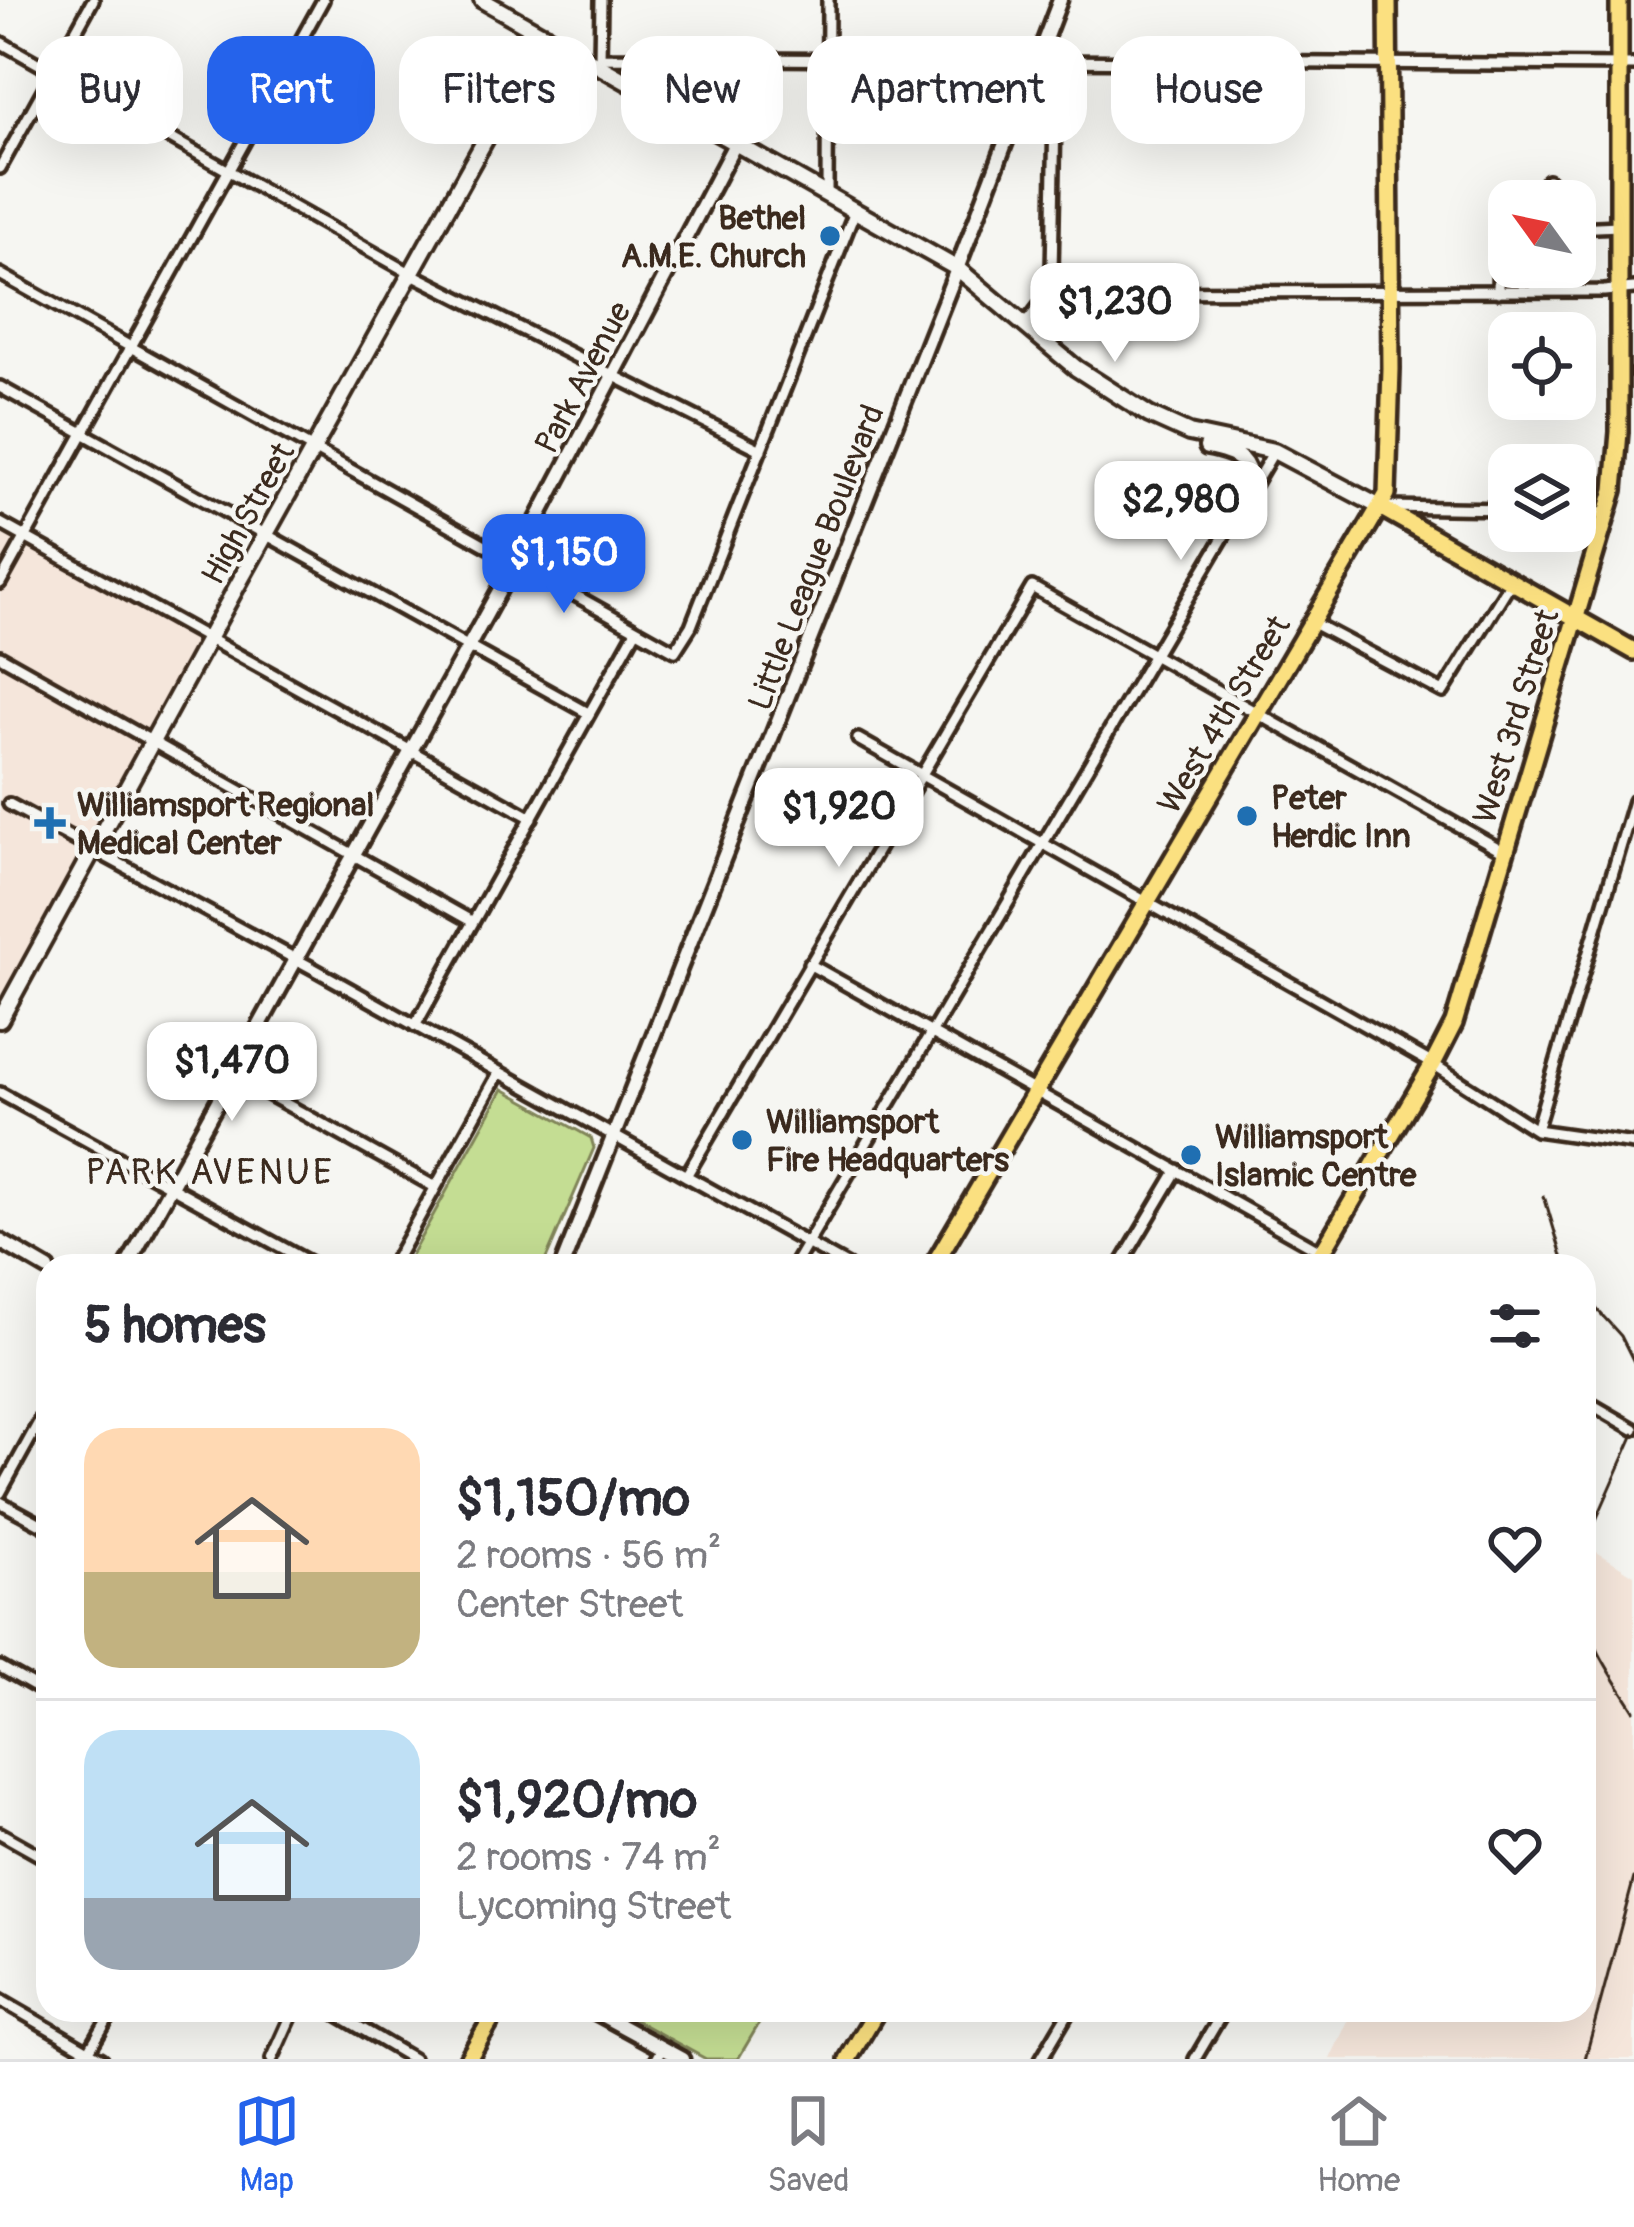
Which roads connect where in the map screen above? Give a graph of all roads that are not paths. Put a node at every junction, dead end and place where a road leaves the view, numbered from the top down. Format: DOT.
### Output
graph roads {
  1 [pos="93,0"];
  2 [pos="323,0"];
  3 [pos="482,0"];
  4 [pos="601,0"];
  5 [pos="828,0"];
  6 [pos="1060,0"];
  7 [pos="1388,0"];
  8 [pos="1619,0"];
  9 [pos="544,34"];
  10 [pos="73,36"];
  11 [pos="828,36"];
  12 [pos="1046,36"];
  13 [pos="0,42"];
  14 [pos="807,59"];
  15 [pos="1087,60"];
  16 [pos="599,61"];
  17 [pos="36,62"];
  18 [pos="1388,63"];
  19 [pos="1626,65"];
  20 [pos="621,74"];
  21 [pos="36,103"];
  22 [pos="180,144"];
  23 [pos="735,144"];
  24 [pos="740,144"];
  25 [pos="827,144"];
  26 [pos="1005,144"];
  27 [pos="1055,144"];
  28 [pos="0,168"];
  29 [pos="228,171"];
  30 [pos="827,194"];
  31 [pos="855,211"];
  32 [pos="1618,226"];
  33 [pos="1596,227"];
  34 [pos="958,269"];
  35 [pos="410,273"];
  36 [pos="0,274"];
  37 [pos="1498,288"];
  38 [pos="1627,289"];
  39 [pos="1390,291"];
  40 [pos="1049,292"];
  41 [pos="1498,292"];
  42 [pos="1024,326"];
  43 [pos="132,348"];
  44 [pos="613,376"];
  45 [pos="0,387"];
  46 [pos="83,433"];
  47 [pos="1190,433"];
  48 [pos="314,449"];
  49 [pos="761,450"];
  50 [pos="1274,451"];
  51 [pos="1248,494"];
  52 [pos="1380,507"];
  53 [pos="1488,509"];
  54 [pos="1596,513"];
  55 [pos="1608,513"];
  56 [pos="0,523"];
  57 [pos="266,535"];
  58 [pos="25,537"];
  59 [pos="515,562"];
  60 [pos="1511,582"];
  61 [pos="0,583"];
  62 [pos="1576,618"];
  63 [pos="1313,622"];
  64 [pos="636,630"];
  65 [pos="208,638"];
  66 [pos="468,647"];
  67 [pos="1634,651"];
  68 [pos="1154,655"];
  69 [pos="0,656"];
  70 [pos="589,712"];
  71 [pos="1258,713"];
  72 [pos="857,739"];
  73 [pos="152,741"];
  74 [pos="411,750"];
  75 [pos="920,775"];
  76 [pos="1634,801"];
  77 [pos="9,804"];
  78 [pos="532,818"];
  79 [pos="1042,844"];
  80 [pos="94,849"];
  81 [pos="1505,852"];
  82 [pos="353,855"];
  83 [pos="1145,903"];
  84 [pos="473,922"];
  85 [pos="295,959"];
  86 [pos="809,964"];
  87 [pos="0,1020"];
  88 [pos="415,1026"];
  89 [pos="932,1033"];
  90 [pos="1432,1064"];
  91 [pos="499,1073"];
  92 [pos="232,1074"];
  93 [pos="1036,1091"];
  94 [pos="0,1093"];
  95 [pos="1536,1130"];
  96 [pos="616,1137"];
  97 [pos="1634,1144"];
  98 [pos="1177,1170"];
  99 [pos="686,1176"];
  100 [pos="171,1186"];
  101 [pos="435,1187"];
  102 [pos="0,1241"];
  103 [pos="808,1243"];
  104 [pos="134,1254"];
  105 [pos="294,1254"];
  106 [pos="399,1254"];
  107 [pos="567,1254"];
  108 [pos="801,1254"];
  109 [pos="827,1254"];
  110 [pos="940,1254"];
  111 [pos="1127,1254"];
  112 [pos="1310,1254"];
  113 [pos="1321,1254"];
  114 [pos="36,1262"];
  115 [pos="1596,1407"];
  116 [pos="36,1429"];
  117 [pos="1634,1429"];
  118 [pos="0,1498"];
  119 [pos="36,1520"];
  120 [pos="0,1667"];
  121 [pos="36,1687"];
  122 [pos="0,1833"];
  123 [pos="36,1853"];
  124 [pos="0,2000"];
  125 [pos="105,2022"];
  126 [pos="289,2022"];
  127 [pos="350,2022"];
  128 [pos="490,2022"];
  129 [pos="610,2022"];
  130 [pos="870,2022"];
  131 [pos="1063,2022"];
  132 [pos="1217,2022"];
  133 [pos="659,2054"];
  134 [pos="86,2055"];
  135 [pos="102,2059"];
  136 [pos="272,2059"];
  137 [pos="413,2059"];
  138 [pos="468,2059"];
  139 [pos="682,2059"];
  140 [pos="848,2059"];
  141 [pos="1041,2059"];
  142 [pos="1195,2059"];
  1 -- 10 [label="street"];
  2 -- 29 [label="street"];
  3 -- 9 [label="main road"];
  4 -- 16 [label="street"];
  5 -- 11 [label="street"];
  6 -- 12 [label="street, Little League Boulevard"];
  7 -- 18 [label="main road, West 4th Street"];
  8 -- 19 [label="main road, West 3rd Street"];
  9 -- 16 [label="main road"];
  9 -- 35 [label="main road, High Street"];
  13 -- 17 [label="street"];
  14 -- 16 [label="street"];
  15 -- 18 [label="street"];
  16 -- 20 [label="main road"];
  18 -- 19 [label="street"];
  18 -- 39 [label="main road, West 4th Street"];
  19 -- 32 [label="main road, West 3rd Street"];
  21 -- 28 [label="street"];
  22 -- 29 [label="street"];
  23 -- 44 [label="street, Park Avenue"];
  24 -- 30 [label="main road"];
  25 -- 30 [label="street"];
  26 -- 34 [label="street, Little League Boulevard"];
  27 -- 40 [label="street"];
  29 -- 35 [label="street"];
  29 -- 43 [label="street"];
  30 -- 31 [label="main road"];
  31 -- 34 [label="main road"];
  31 -- 49 [label="street"];
  32 -- 33 [label="street"];
  32 -- 38 [label="main road, West 3rd Street"];
  34 -- 42 [label="main road"];
  34 -- 96 [label="street, Little League Boulevard"];
  35 -- 44 [label="street"];
  35 -- 48 [label="main road, High Street"];
  36 -- 43 [label="street"];
  37 -- 41 [label="street"];
  38 -- 41 [label="street"];
  38 -- 55 [label="main road, West 3rd Street"];
  39 -- 40 [label="street"];
  39 -- 41 [label="street"];
  39 -- 52 [label="main road, West 4th Street"];
  40 -- 42 [label="street"];
  42 -- 47 [label="main road"];
  43 -- 46 [label="street"];
  43 -- 48 [label="street"];
  44 -- 49 [label="street"];
  44 -- 59 [label="street, Park Avenue"];
  45 -- 46 [label="street"];
  46 -- 57 [label="street"];
  46 -- 58 [label="street"];
  47 -- 50 [label="main road"];
  47 -- 51 [label="main road"];
  48 -- 57 [label="main road, High Street"];
  48 -- 59 [label="street"];
  49 -- 64 [label="street"];
  50 -- 51 [label="street"];
  50 -- 52 [label="main road"];
  51 -- 68 [label="street"];
  52 -- 53 [label="street"];
  52 -- 60 [label="main road"];
  52 -- 63 [label="main road, West 4th Street"];
  54 -- 55 [label="street"];
  55 -- 62 [label="main road, West 3rd Street"];
  56 -- 58 [label="street"];
  57 -- 65 [label="main road, High Street"];
  57 -- 66 [label="street"];
  58 -- 61 [label="street"];
  58 -- 65 [label="street"];
  59 -- 64 [label="street"];
  59 -- 66 [label="street, Park Avenue"];
  60 -- 62 [label="main road"];
  60 -- 63 [label="street"];
  62 -- 67 [label="main road"];
  62 -- 81 [label="main road, West 3rd Street"];
  63 -- 71 [label="main road, West 4th Street"];
  64 -- 70 [label="street"];
  65 -- 73 [label="main road, High Street"];
  65 -- 74 [label="street"];
  66 -- 70 [label="street"];
  66 -- 74 [label="street, Park Avenue"];
  68 -- 71 [label="street"];
  68 -- 75 [label="street"];
  68 -- 79 [label="street"];
  69 -- 73 [label="street"];
  70 -- 78 [label="street"];
  71 -- 81 [label="street"];
  71 -- 83 [label="main road, West 4th Street"];
  72 -- 75 [label="street"];
  73 -- 80 [label="main road, High Street"];
  73 -- 82 [label="street"];
  74 -- 78 [label="street"];
  74 -- 82 [label="street, Park Avenue"];
  75 -- 79 [label="street"];
  75 -- 86 [label="street"];
  76 -- 95 [label="street"];
  77 -- 80 [label="street"];
  78 -- 84 [label="street"];
  79 -- 83 [label="street"];
  79 -- 89 [label="street"];
  80 -- 85 [label="street"];
  80 -- 87 [label="main road, High Street"];
  81 -- 90 [label="main road, West 3rd Street"];
  82 -- 84 [label="street"];
  82 -- 85 [label="street, Park Avenue"];
  83 -- 90 [label="street"];
  83 -- 93 [label="main road, West 4th Street"];
  84 -- 88 [label="street"];
  85 -- 88 [label="street"];
  85 -- 92 [label="street, Park Avenue"];
  86 -- 89 [label="street"];
  86 -- 99 [label="street"];
  88 -- 91 [label="street"];
  89 -- 93 [label="street"];
  89 -- 103 [label="street"];
  90 -- 95 [label="street"];
  90 -- 113 [label="main road, West 3rd Street"];
  91 -- 96 [label="street"];
  91 -- 101 [label="street"];
  92 -- 100 [label="street, Park Avenue"];
  92 -- 101 [label="street"];
  93 -- 98 [label="street"];
  93 -- 110 [label="main road, West 4th Street"];
  94 -- 100 [label="street"];
  95 -- 97 [label="street"];
  96 -- 99 [label="street"];
  96 -- 107 [label="street, Little League Boulevard"];
  98 -- 111 [label="street"];
  98 -- 112 [label="street"];
  99 -- 103 [label="street"];
  100 -- 104 [label="street, Park Avenue"];
  100 -- 105 [label="street"];
  101 -- 106 [label="street"];
  102 -- 114 [label="street"];
  103 -- 108 [label="street"];
  103 -- 109 [label="street"];
  115 -- 117 [label="street"];
  116 -- 118 [label="street"];
  118 -- 119 [label="street"];
  120 -- 121 [label="street"];
  122 -- 123 [label="street"];
  124 -- 134 [label="street"];
  125 -- 134 [label="street"];
  126 -- 136 [label="street"];
  127 -- 137 [label="street"];
  128 -- 138 [label="main road"];
  129 -- 133 [label="street"];
  130 -- 140 [label="main road"];
  131 -- 141 [label="street"];
  132 -- 142 [label="street"];
  133 -- 139 [label="street"];
  134 -- 135 [label="street"];
}
